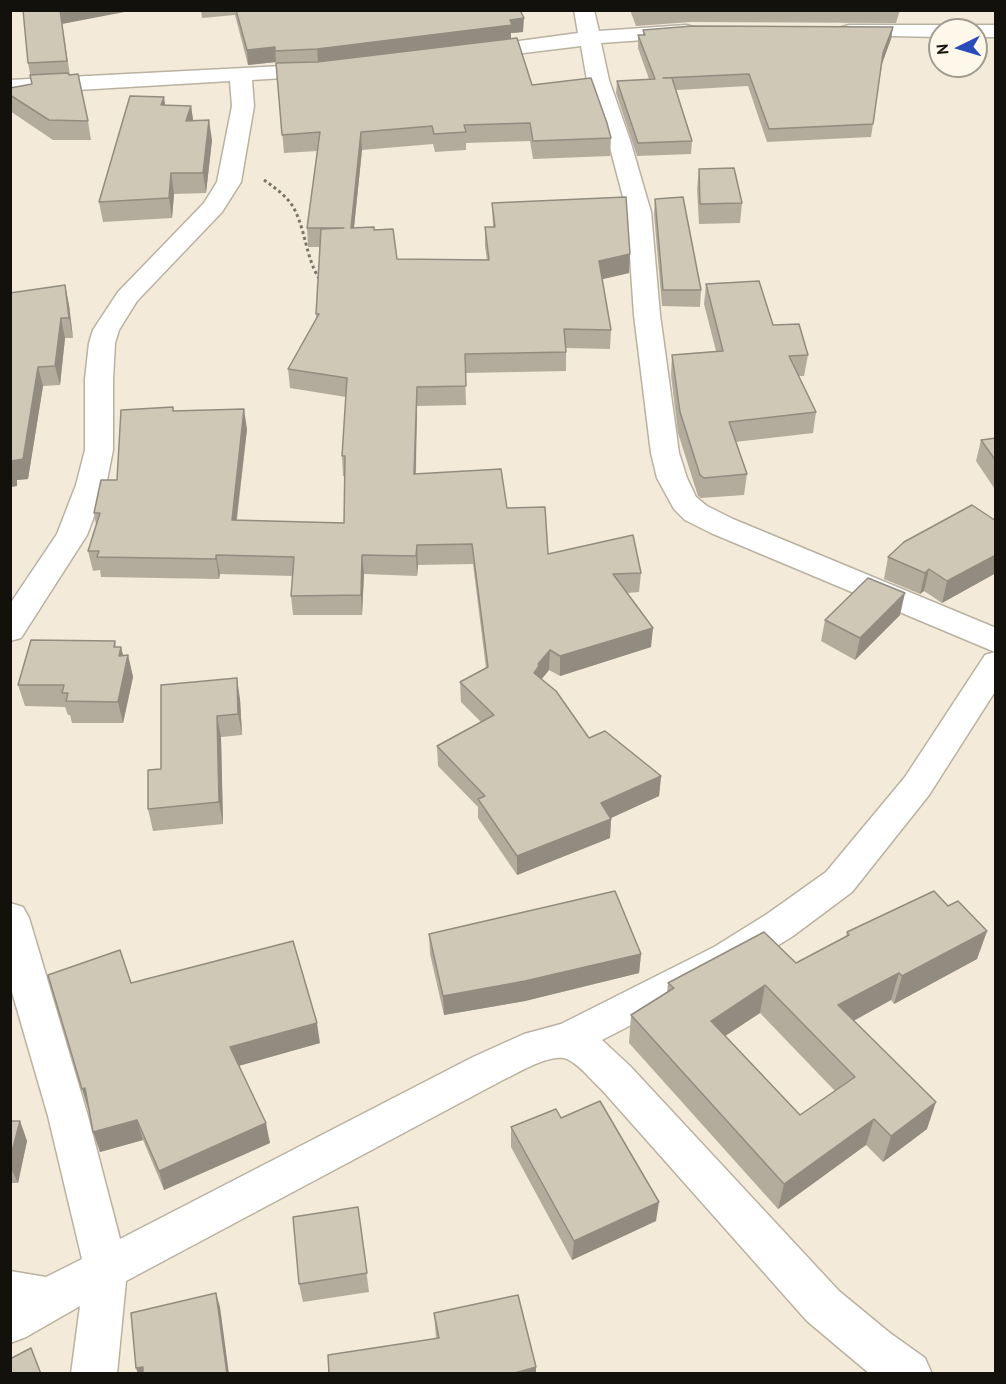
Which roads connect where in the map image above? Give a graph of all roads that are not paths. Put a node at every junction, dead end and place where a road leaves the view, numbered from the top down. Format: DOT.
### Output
graph roads {
  1 [pos="584,10"];
  2 [pos="703,30"];
  3 [pos="833,31"];
  4 [pos="928,31"];
  5 [pos="590,38"];
  6 [pos="455,55"];
  7 [pos="340,68"];
  8 [pos="242,75"];
  9 [pos="10,87"];
  10 [pos="10,630"];
  11 [pos="996,641"];
  12 [pos="996,663"];
  13 [pos="10,918"];
  14 [pos="566,1040"];
  15 [pos="106,1268"];
  16 [pos="30,1296"];
  17 [pos="10,1322"];
  18 [pos="94,1374"];
  19 [pos="909,1374"];
  1 -- 5 [label="street"];
  2 -- 5 [label="street"];
  3 -- 4 [label="street"];
  5 -- 6 [label="street"];
  5 -- 11 [label="street"];
  7 -- 8 [label="street"];
  8 -- 9 [label="street"];
  8 -- 10 [label="street"];
  12 -- 14 [label="street"];
  13 -- 15 [label="street"];
  14 -- 15 [label="street"];
  14 -- 19 [label="street"];
  15 -- 16 [label="street"];
  15 -- 18 [label="street"];
  16 -- 17 [label="street"];
}
